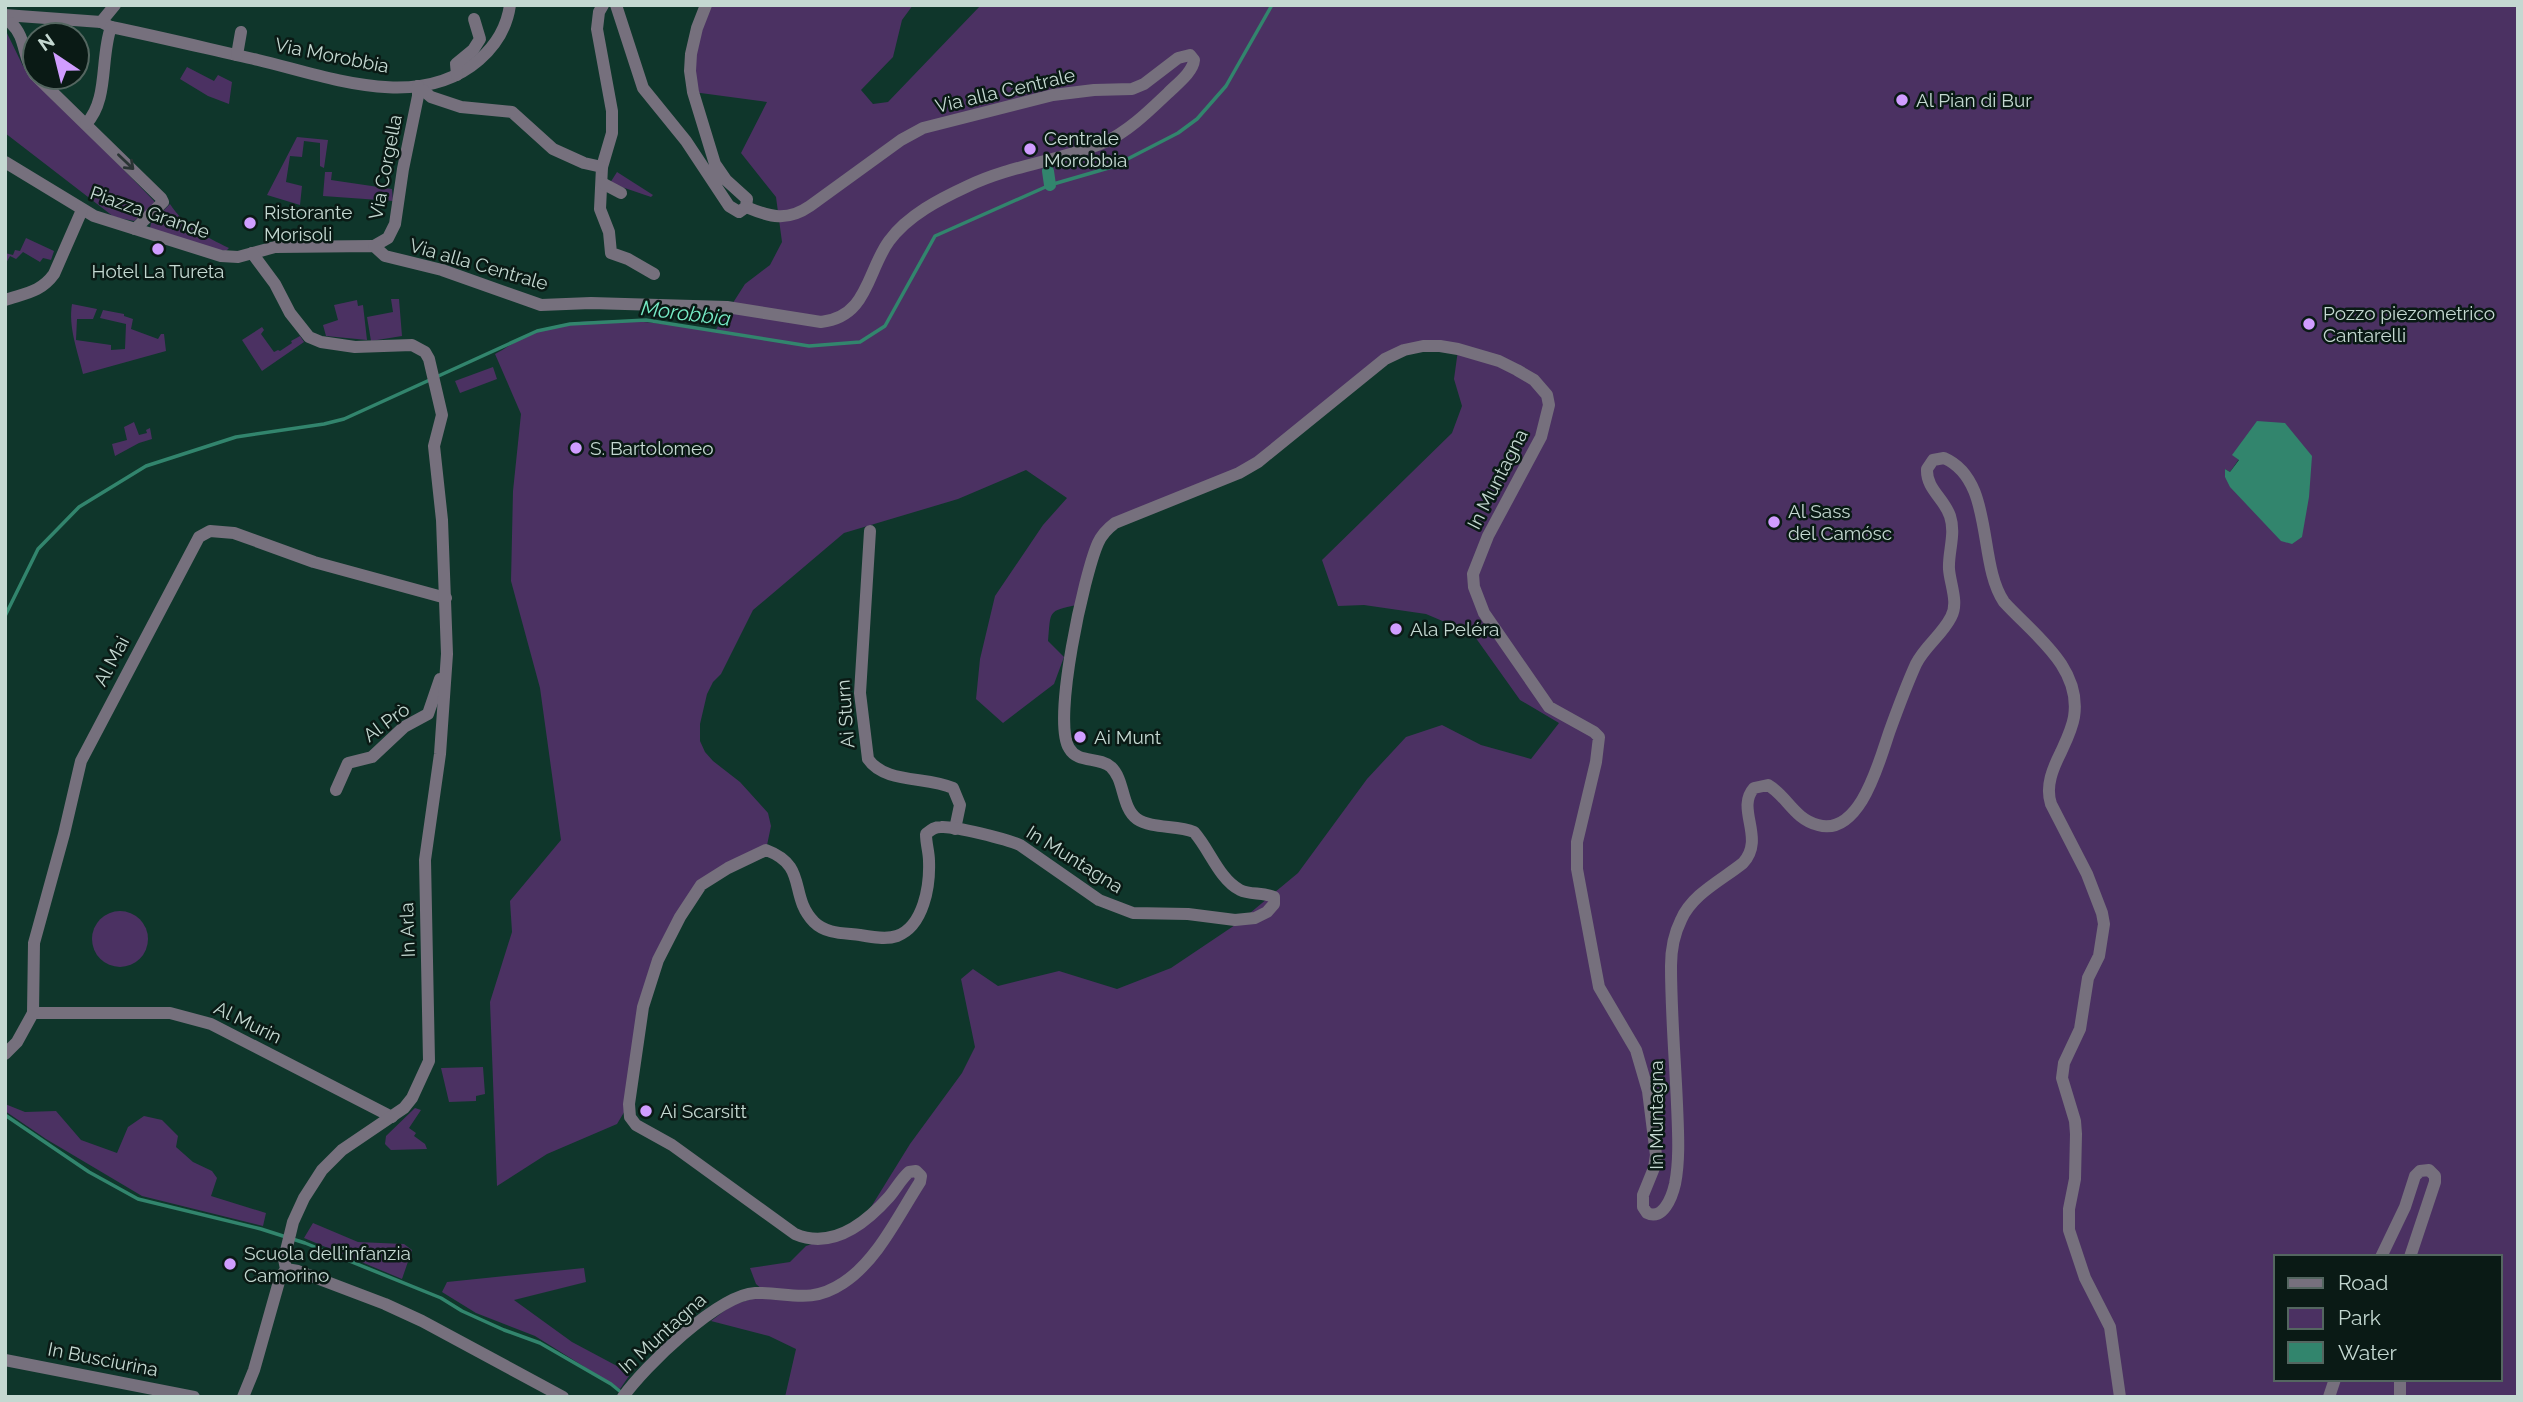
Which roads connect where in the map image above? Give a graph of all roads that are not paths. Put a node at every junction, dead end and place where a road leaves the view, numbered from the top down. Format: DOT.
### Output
graph roads {
  1 [pos="115,5"];
  2 [pos="510,5"];
  3 [pos="603,5"];
  4 [pos="616,5"];
  5 [pos="706,5"];
  6 [pos="474,19"];
  7 [pos="7,20"];
  8 [pos="106,24"];
  9 [pos="241,32"];
  10 [pos="21,34"];
  11 [pos="237,55"];
  12 [pos="457,75"];
  13 [pos="418,86"];
  14 [pos="52,91"];
  15 [pos="86,124"];
  16 [pos="5,162"];
  17 [pos="602,167"];
  18 [pos="602,183"];
  19 [pos="621,192"];
  20 [pos="745,209"];
  21 [pos="82,210"];
  22 [pos="135,229"];
  23 [pos="374,246"];
  24 [pos="252,253"];
  25 [pos="654,274"];
  26 [pos="5,299"];
  27 [pos="870,531"];
  28 [pos="446,598"];
  29 [pos="445,669"];
  30 [pos="335,790"];
  31 [pos="955,829"];
  32 [pos="33,1013"];
  33 [pos="5,1054"];
  34 [pos="392,1117"];
  35 [pos="2382,1255"];
  36 [pos="2411,1255"];
  37 [pos="286,1269"];
  38 [pos="5,1360"];
  39 [pos="194,1397"];
  40 [pos="243,1397"];
  41 [pos="563,1397"];
  42 [pos="622,1397"];
  43 [pos="2120,1397"];
  1 -- 8 [label="street"];
  2 -- 12 [label="street, Via Morobbia"];
  3 -- 17 [label="street"];
  4 -- 20 [label="street"];
  5 -- 20 [label="street"];
  6 -- 12 [label="street"];
  7 -- 8 [label="street, Via Morobbia"];
  7 -- 10 [label="street, Piazza Grande"];
  8 -- 11 [label="street, Via Morobbia"];
  8 -- 15 [label="street"];
  9 -- 11 [label="street"];
  11 -- 13 [label="street, Via Morobbia"];
  12 -- 13 [label="street, Via Morobbia"];
  13 -- 17 [label="street"];
  13 -- 23 [label="street, Via Corgella"];
  14 -- 15 [label="street, Piazza Grande"];
  15 -- 22 [label="street, Piazza Grande, one-way"];
  16 -- 21 [label="street, Piazza Grande"];
  17 -- 18 [label="street"];
  18 -- 19 [label="street"];
  18 -- 25 [label="street"];
  20 -- 23 [label="street, Via alla Centrale"];
  21 -- 22 [label="street, Piazza Grande"];
  21 -- 26 [label="street"];
  22 -- 24 [label="street, Piazza Grande"];
  23 -- 24 [label="street, Via alla Centrale"];
  24 -- 28 [label="street, In Arla"];
  27 -- 31 [label="street, Ai Sturn"];
  28 -- 29 [label="street, In Arla"];
  28 -- 32 [label="street, Al Mai"];
  29 -- 30 [label="street, Al Prò"];
  29 -- 34 [label="street, In Arla"];
  31 -- 42 [label="street, In Muntagna"];
  31 -- 43 [label="street, In Muntagna"];
  32 -- 33 [label="street"];
  32 -- 34 [label="street, Al Murin"];
  34 -- 37 [label="street, In Arla"];
  35 -- 36 [label="street"];
  37 -- 40 [label="street, In Arla"];
  37 -- 41 [label="street"];
  38 -- 39 [label="street, In Busciurina"];
}
